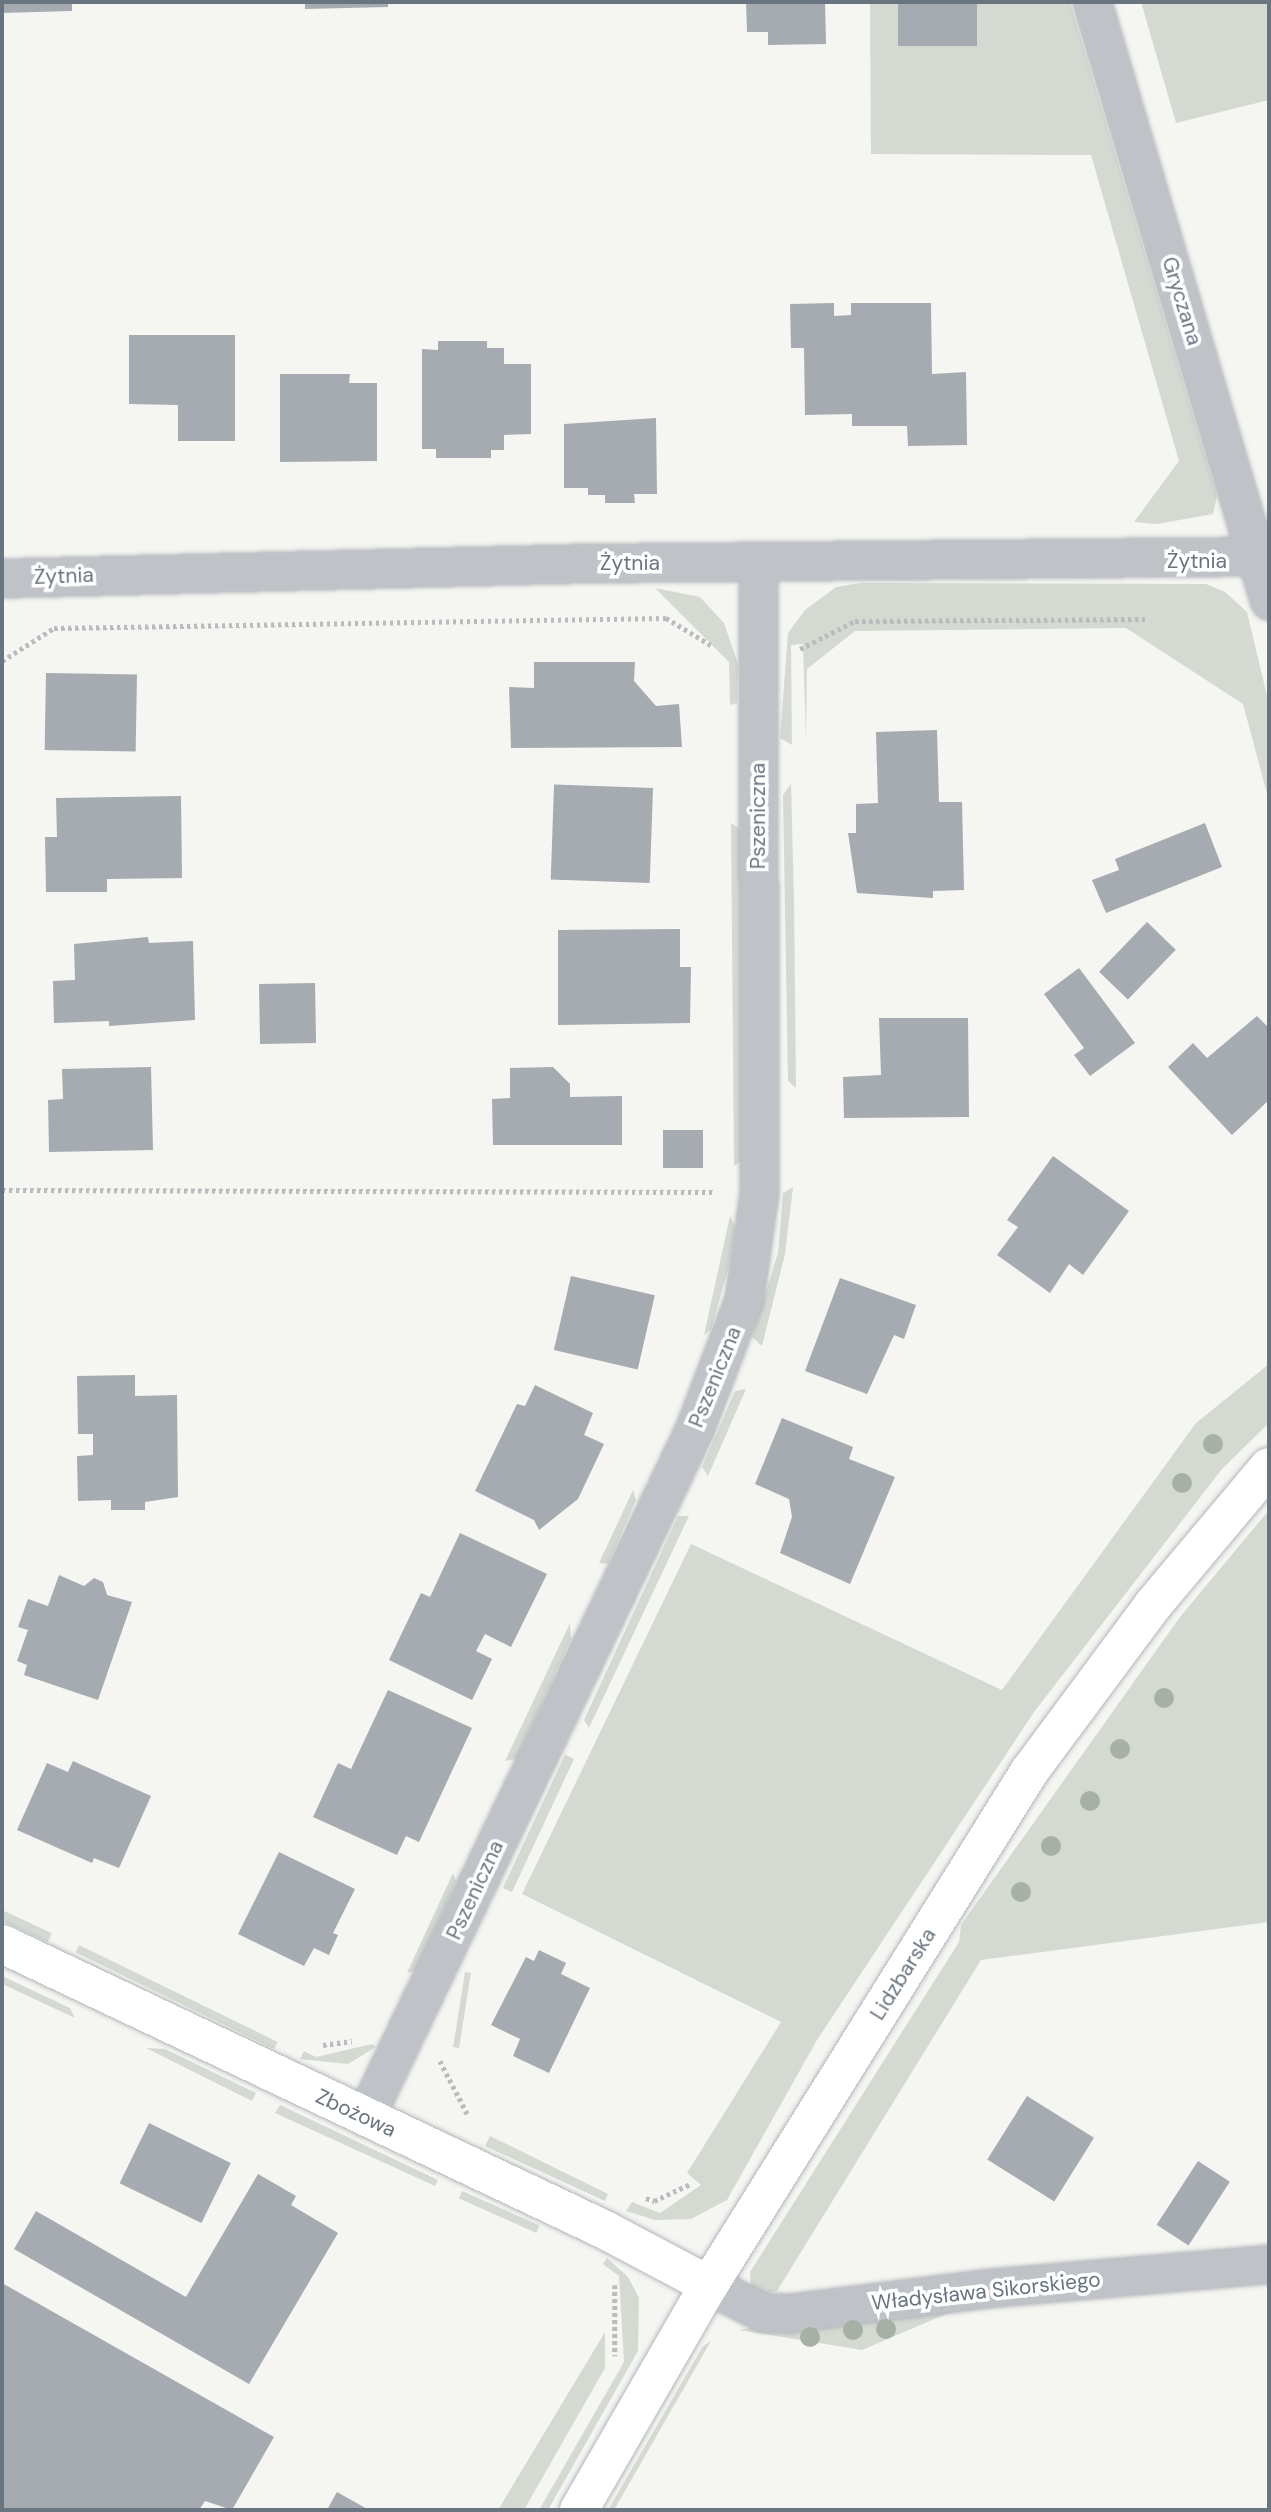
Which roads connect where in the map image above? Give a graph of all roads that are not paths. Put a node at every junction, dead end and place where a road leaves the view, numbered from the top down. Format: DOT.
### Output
graph roads {
  1 [pos="1092,2"];
  2 [pos="1264,558"];
  3 [pos="758,565"];
  4 [pos="2,578"];
  5 [pos="1269,600"];
  6 [pos="1269,1468"];
  7 [pos="2,1944"];
  8 [pos="365,2117"];
  9 [pos="1269,2263"];
  10 [pos="709,2285"];
  11 [pos="579,2510"];
  1 -- 2 [label="street, Gryczana"];
  2 -- 3 [label="street, Żytnia"];
  2 -- 5 [label="street, Gryczana"];
  3 -- 4 [label="street, Żytnia"];
  3 -- 8 [label="street, Pszeniczna"];
  6 -- 10 [label="main road, Lidzbarska"];
  7 -- 8 [label="main road, Zbożowa"];
  8 -- 10 [label="main road, Zbożowa"];
  9 -- 10 [label="street, Władysława Sikorskiego"];
  10 -- 11 [label="main road, Lidzbarska"];
}
